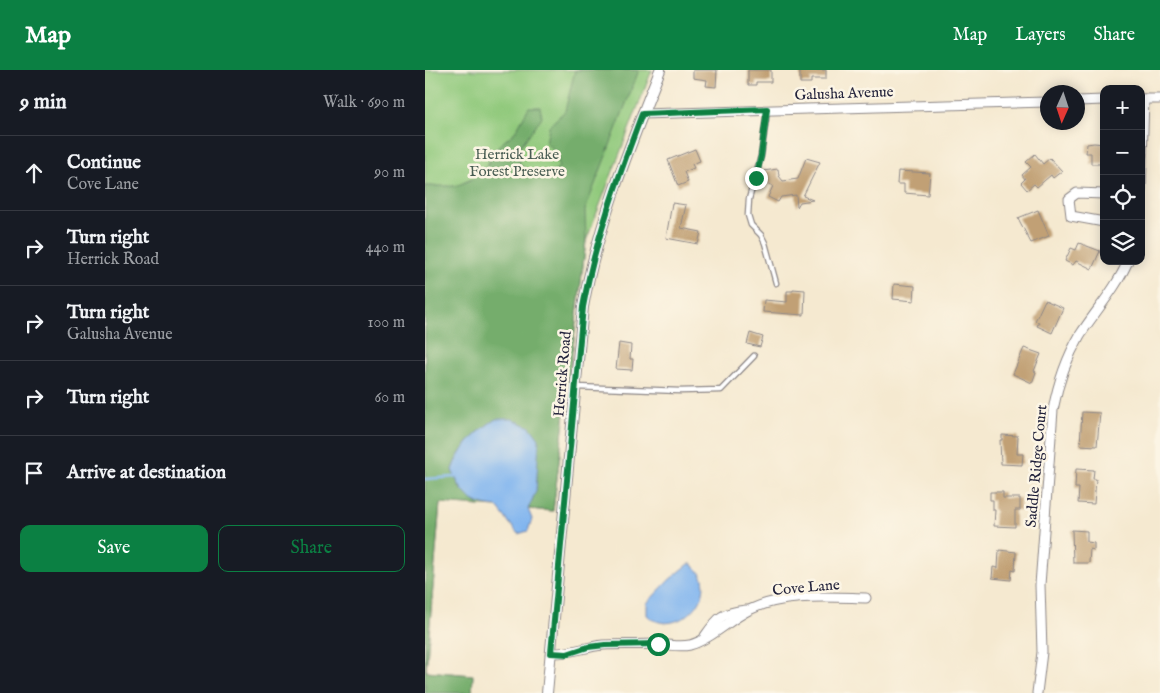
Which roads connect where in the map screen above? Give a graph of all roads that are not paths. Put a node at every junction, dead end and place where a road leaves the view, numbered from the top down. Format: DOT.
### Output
graph roads {
  1 [pos="660,70"];
  2 [pos="1145,99"];
  3 [pos="1160,99"];
  4 [pos="1100,100"];
  5 [pos="1085,101"];
  6 [pos="1040,102"];
  7 [pos="767,109"];
  8 [pos="642,114"];
  9 [pos="1142,130"];
  10 [pos="1141,175"];
  11 [pos="1100,194"];
  12 [pos="1100,221"];
  13 [pos="1126,265"];
  14 [pos="776,283"];
  15 [pos="754,356"];
  16 [pos="576,387"];
  17 [pos="866,598"];
  18 [pos="551,653"];
  19 [pos="547,693"];
  20 [pos="1037,693"];
  1 -- 8 [label="street, Herrick Road"];
  2 -- 3 [label="street"];
  4 -- 5 [label="street"];
  6 -- 7 [label="street, Galusha Avenue"];
  7 -- 8 [label="street, Galusha Avenue"];
  7 -- 14 [label="lane"];
  8 -- 16 [label="street, Herrick Road"];
  9 -- 10 [label="street"];
  11 -- 12 [label="street"];
  13 -- 20 [label="street, Saddle Ridge Court"];
  15 -- 16 [label="lane"];
  16 -- 18 [label="street, Herrick Road"];
  17 -- 18 [label="street, Cove Lane"];
  18 -- 19 [label="street, Herrick Road"];
}
